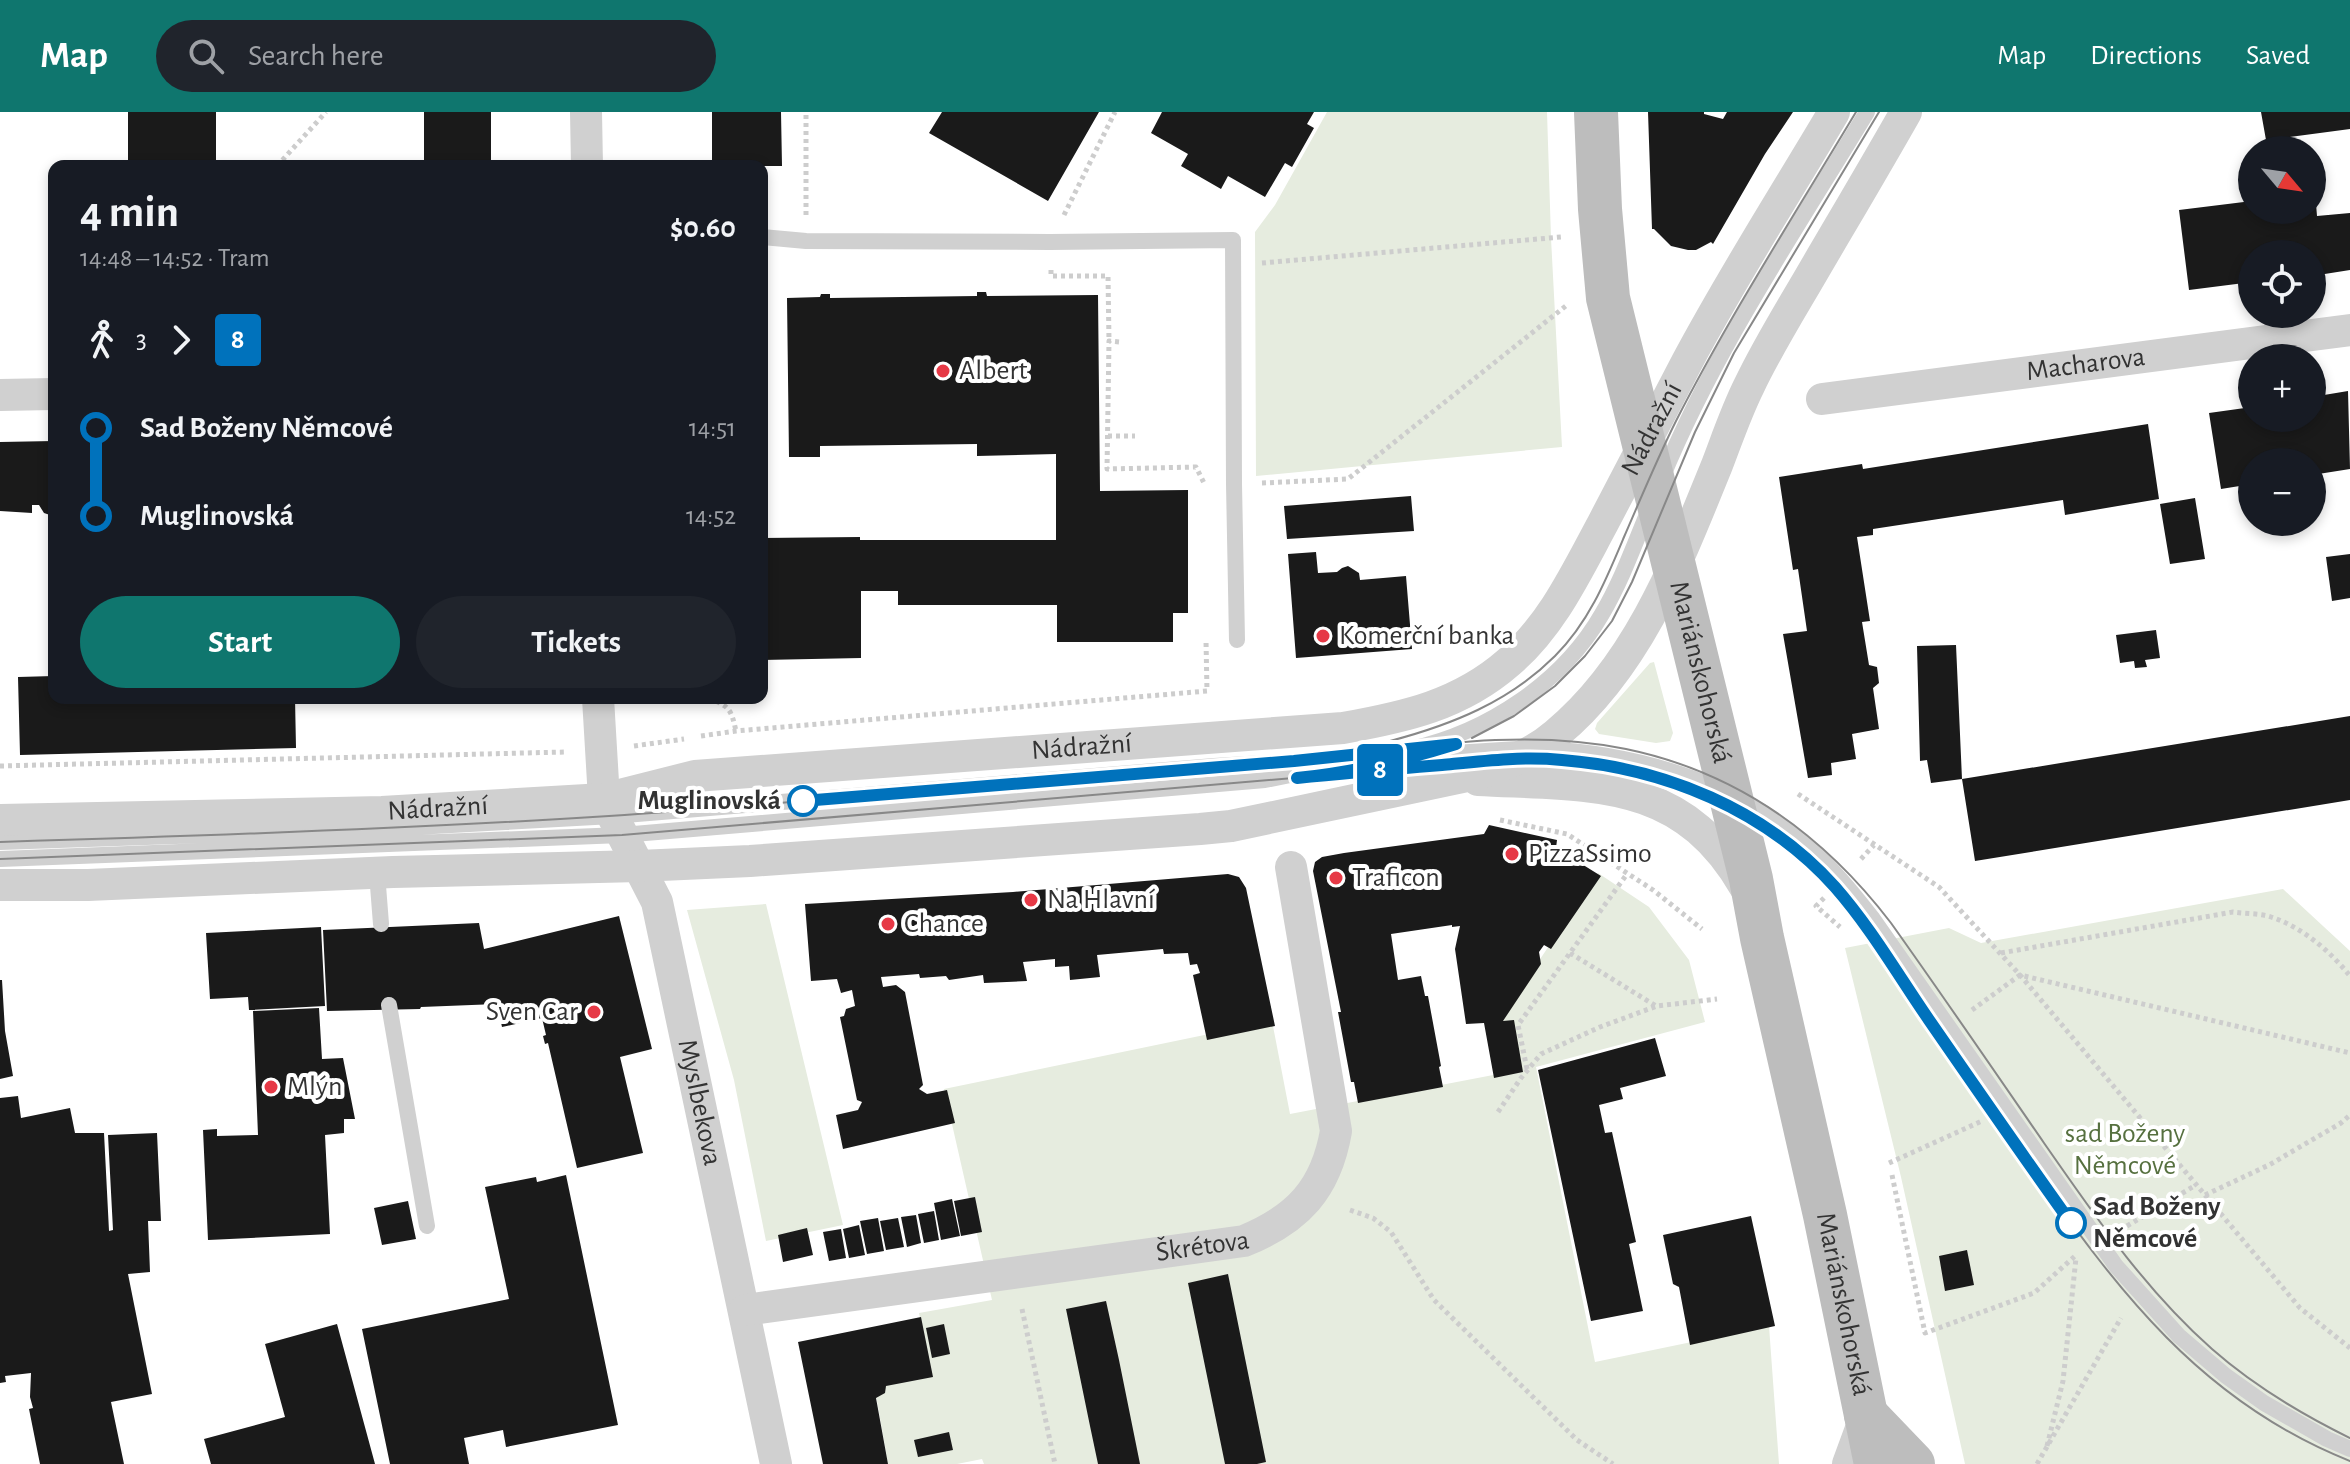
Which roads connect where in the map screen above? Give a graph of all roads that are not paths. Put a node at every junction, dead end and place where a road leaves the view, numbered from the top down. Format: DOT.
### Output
graph roads {
  1 [pos="586,112"];
  2 [pos="1596,112"];
  3 [pos="1834,112"];
  4 [pos="1867,112"];
  5 [pos="1906,112"];
  6 [pos="587,160"];
  7 [pos="768,238"];
  8 [pos="2350,330"];
  9 [pos="48,394"];
  10 [pos="0,395"];
  11 [pos="1822,399"];
  12 [pos="1644,446"];
  13 [pos="1655,494"];
  14 [pos="1673,568"];
  15 [pos="1237,640"];
  16 [pos="598,704"];
  17 [pos="1534,749"];
  18 [pos="1349,763"];
  19 [pos="1455,779"];
  20 [pos="1731,796"];
  21 [pos="613,817"];
  22 [pos="0,820"];
  23 [pos="0,842"];
  24 [pos="0,859"];
  25 [pos="639,866"];
  26 [pos="1291,867"];
  27 [pos="377,873"];
  28 [pos="0,885"];
  29 [pos="1756,912"];
  30 [pos="381,924"];
  31 [pos="389,1005"];
  32 [pos="427,1226"];
  33 [pos="745,1310"];
  34 [pos="1866,1415"];
  35 [pos="2350,1449"];
  36 [pos="776,1464"];
  37 [pos="1848,1464"];
  38 [pos="1876,1464"];
  39 [pos="1913,1464"];
  1 -- 6 [label="street"];
  2 -- 12 [label="main road, Mariánskohorská"];
  3 -- 12 [label="street, Nádražní"];
  4 -- 13 [label="lane"];
  5 -- 14 [label="street"];
  7 -- 15 [label="lane"];
  8 -- 11 [label="street, Macharova"];
  9 -- 10 [label="street"];
  12 -- 13 [label="main road, Mariánskohorská"];
  12 -- 21 [label="street, Nádražní"];
  13 -- 14 [label="main road, Mariánskohorská"];
  13 -- 18 [label="lane"];
  14 -- 17 [label="street"];
  14 -- 20 [label="main road, Mariánskohorská"];
  16 -- 21 [label="street, Myslbekova"];
  17 -- 18 [label="lane"];
  17 -- 19 [label="street"];
  17 -- 20 [label="lane"];
  18 -- 21 [label="lane"];
  19 -- 25 [label="street"];
  19 -- 29 [label="street"];
  20 -- 29 [label="main road, Mariánskohorská"];
  20 -- 35 [label="lane"];
  21 -- 22 [label="street, Nádražní"];
  21 -- 23 [label="lane"];
  21 -- 24 [label="lane"];
  21 -- 25 [label="street, Myslbekova"];
  25 -- 27 [label="street"];
  25 -- 33 [label="street, Myslbekova"];
  26 -- 33 [label="street, Škrétova"];
  27 -- 28 [label="street"];
  27 -- 30 [label="lane"];
  29 -- 34 [label="main road, Mariánskohorská"];
  31 -- 32 [label="lane"];
  33 -- 36 [label="street, Myslbekova"];
  34 -- 37 [label="street"];
  34 -- 38 [label="main road, Mariánskohorská"];
  34 -- 39 [label="main road"];
}
